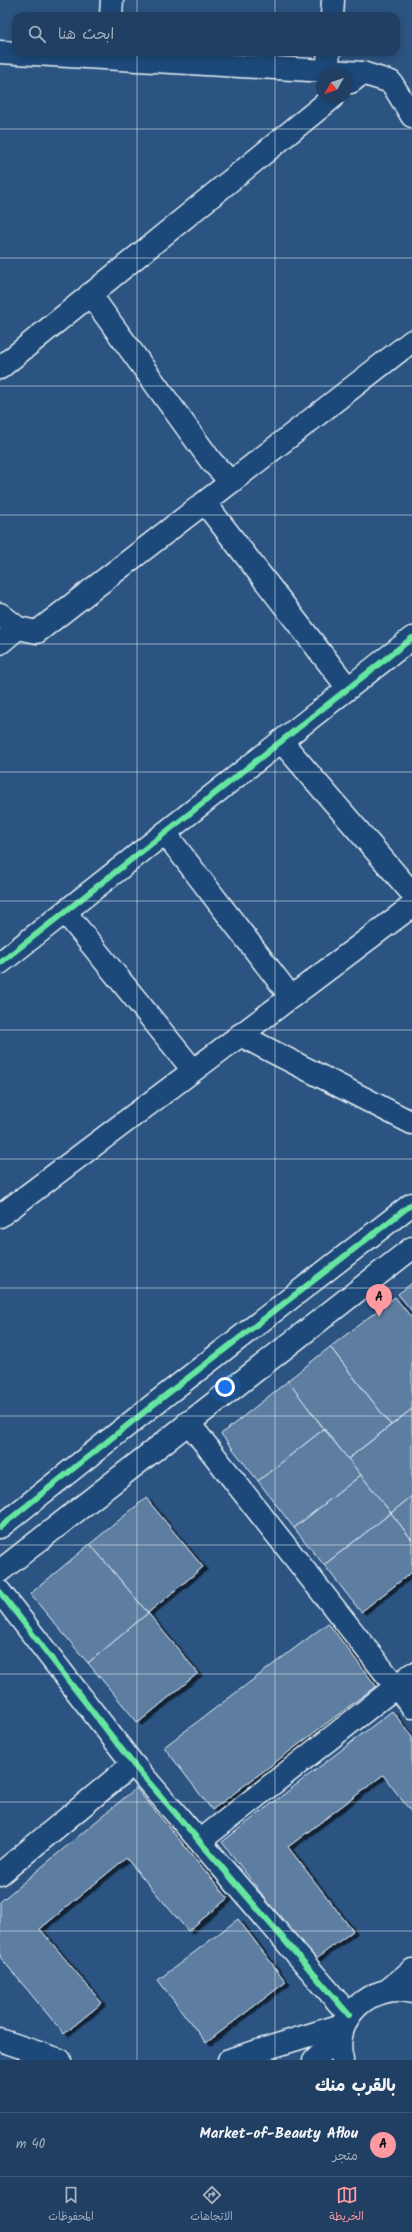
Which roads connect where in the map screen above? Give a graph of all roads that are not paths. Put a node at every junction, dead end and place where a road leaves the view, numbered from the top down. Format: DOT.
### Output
graph roads {
  1 [pos="112,0"];
  2 [pos="333,0"];
  3 [pos="111,12"];
  4 [pos="332,12"];
  5 [pos="0,52"];
  6 [pos="12,52"];
  7 [pos="139,56"];
  8 [pos="328,62"];
  9 [pos="354,80"];
  10 [pos="402,83"];
  11 [pos="325,104"];
  12 [pos="412,116"];
  13 [pos="90,294"];
  14 [pos="412,341"];
  15 [pos="0,368"];
  16 [pos="230,482"];
  17 [pos="205,503"];
  18 [pos="0,614"];
  19 [pos="18,628"];
  20 [pos="412,638"];
  21 [pos="0,643"];
  22 [pos="348,688"];
  23 [pos="281,740"];
  24 [pos="165,833"];
  25 [pos="412,893"];
  26 [pos="412,906"];
  27 [pos="64,912"];
  28 [pos="0,963"];
  29 [pos="291,997"];
  30 [pos="240,1036"];
  31 [pos="193,1070"];
  32 [pos="412,1123"];
  33 [pos="412,1204"];
  34 [pos="2,1211"];
  35 [pos="412,1248"];
  36 [pos="188,1422"];
  37 [pos="0,1527"];
  38 [pos="0,1571"];
  39 [pos="0,1592"];
  40 [pos="404,1680"];
  41 [pos="412,1707"];
  42 [pos="133,1764"];
  43 [pos="200,1841"];
  44 [pos="0,1874"];
  45 [pos="412,1970"];
  46 [pos="388,1990"];
  47 [pos="412,1992"];
  48 [pos="345,2024"];
  49 [pos="0,2040"];
  50 [pos="60,2060"];
  51 [pos="229,2060"];
  52 [pos="314,2060"];
  53 [pos="342,2060"];
  1 -- 3 [label="street"];
  2 -- 4 [label="street"];
  5 -- 6 [label="street"];
  7 -- 8 [label="street"];
  8 -- 9 [label="street"];
  9 -- 10 [label="street"];
  10 -- 12 [label="street"];
  11 -- 13 [label="street"];
  13 -- 15 [label="street"];
  13 -- 16 [label="street"];
  14 -- 16 [label="street"];
  16 -- 17 [label="street"];
  17 -- 19 [label="street"];
  17 -- 22 [label="street"];
  18 -- 19 [label="street"];
  19 -- 21 [label="street"];
  20 -- 22 [label="street"];
  22 -- 23 [label="street"];
  23 -- 24 [label="street"];
  23 -- 25 [label="street"];
  24 -- 27 [label="street"];
  24 -- 29 [label="street"];
  26 -- 29 [label="street"];
  27 -- 28 [label="street"];
  27 -- 31 [label="street"];
  29 -- 30 [label="street"];
  30 -- 31 [label="street"];
  30 -- 32 [label="street"];
  31 -- 34 [label="street"];
  33 -- 37 [label="street"];
  35 -- 36 [label="street"];
  36 -- 38 [label="street"];
  36 -- 40 [label="street"];
  39 -- 42 [label="street"];
  40 -- 41 [label="street"];
  40 -- 43 [label="street"];
  42 -- 43 [label="street"];
  42 -- 44 [label="street"];
  43 -- 48 [label="street"];
  45 -- 46 [label="street"];
  46 -- 47 [label="street"];
  46 -- 48 [label="street"];
  48 -- 51 [label="street"];
  48 -- 52 [label="street"];
  48 -- 53 [label="street"];
  49 -- 50 [label="street"];
}
